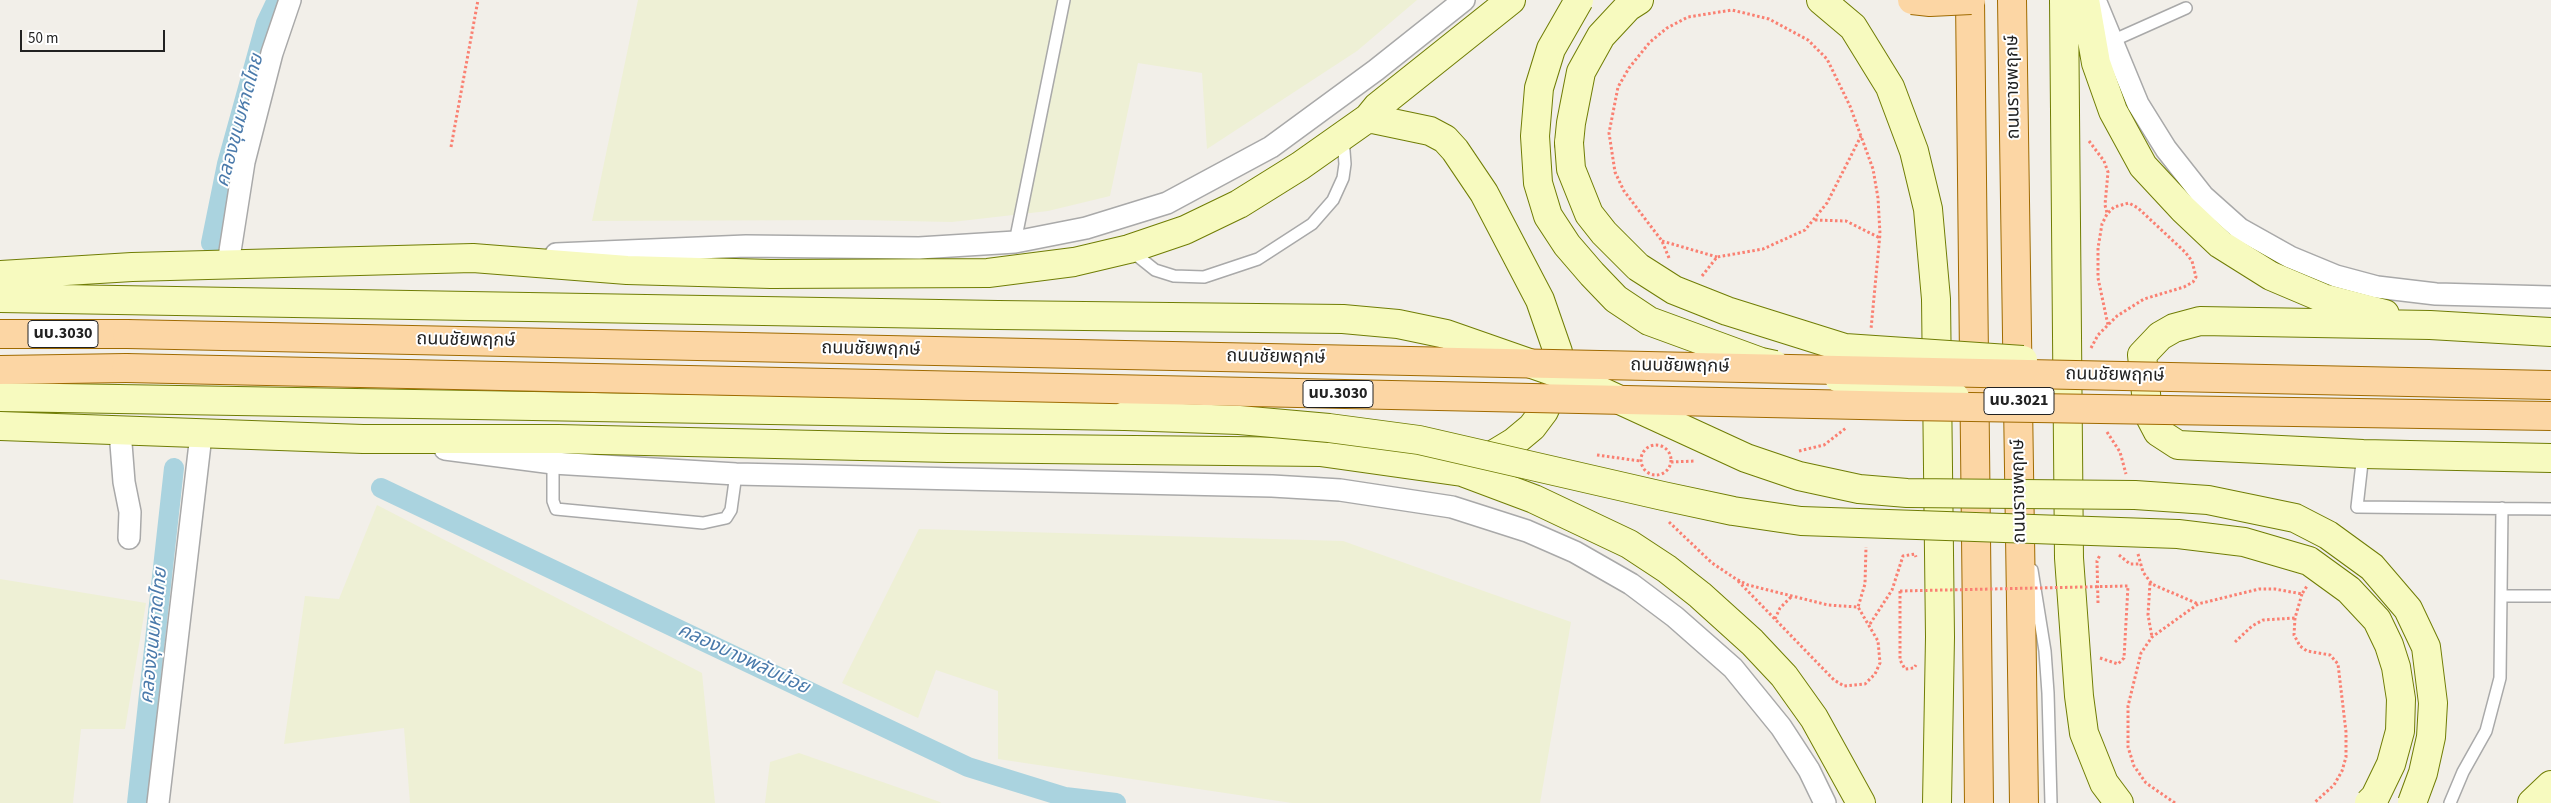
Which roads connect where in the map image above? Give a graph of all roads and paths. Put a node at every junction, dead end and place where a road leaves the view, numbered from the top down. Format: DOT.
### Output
graph roads {
  1 [pos="478,0"];
  2 [pos="1064,0"];
  3 [pos="1464,0"];
  4 [pos="1511,0"];
  5 [pos="1579,0"];
  6 [pos="1639,0"];
  7 [pos="1821,0"];
  8 [pos="1912,0"];
  9 [pos="1971,0"];
  10 [pos="2012,0"];
  11 [pos="2064,0"];
  12 [pos="2085,0"];
  13 [pos="2095,0"];
  14 [pos="285,1"];
  15 [pos="2186,8"];
  16 [pos="2112,41"];
  17 [pos="1368,118"];
  18 [pos="2065,130"];
  19 [pos="1342,136"];
  20 [pos="1861,136"];
  21 [pos="451,147"];
  22 [pos="2107,214"];
  23 [pos="1814,220"];
  24 [pos="1880,238"];
  25 [pos="1662,241"];
  26 [pos="1015,242"];
  27 [pos="1129,249"];
  28 [pos="2185,252"];
  29 [pos="1717,257"];
  30 [pos="473,258"];
  31 [pos="1669,260"];
  32 [pos="228,264"];
  33 [pos="0,275"];
  34 [pos="1699,281"];
  35 [pos="2551,296"];
  36 [pos="0,298"];
  37 [pos="2108,325"];
  38 [pos="2430,325"];
  39 [pos="1870,331"];
  40 [pos="2551,332"];
  41 [pos="0,334"];
  42 [pos="0,370"];
  43 [pos="2551,375"];
  44 [pos="2551,385"];
  45 [pos="0,397"];
  46 [pos="2551,410"];
  47 [pos="2551,416"];
  48 [pos="1851,421"];
  49 [pos="0,426"];
  50 [pos="120,431"];
  51 [pos="201,435"];
  52 [pos="1665,438"];
  53 [pos="363,439"];
  54 [pos="1663,446"];
  55 [pos="1790,452"];
  56 [pos="2362,454"];
  57 [pos="2551,458"];
  58 [pos="1706,460"];
  59 [pos="1672,462"];
  60 [pos="553,463"];
  61 [pos="1462,472"];
  62 [pos="736,474"];
  63 [pos="2020,504"];
  64 [pos="2502,508"];
  65 [pos="2551,509"];
  66 [pos="129,538"];
  67 [pos="2114,549"];
  68 [pos="2107,551"];
  69 [pos="1918,562"];
  70 [pos="2141,564"];
  71 [pos="2312,578"];
  72 [pos="1736,579"];
  73 [pos="2150,582"];
  74 [pos="1920,588"];
  75 [pos="2302,594"];
  76 [pos="1792,596"];
  77 [pos="2501,596"];
  78 [pos="2551,596"];
  79 [pos="1920,597"];
  80 [pos="1858,607"];
  81 [pos="2098,608"];
  82 [pos="2295,618"];
  83 [pos="1775,619"];
  84 [pos="1870,624"];
  85 [pos="2152,637"];
  86 [pos="2235,642"];
  87 [pos="2099,652"];
  88 [pos="1919,660"];
  89 [pos="2551,785"];
  90 [pos="158,803"];
  91 [pos="1825,803"];
  92 [pos="1861,803"];
  93 [pos="1936,803"];
  94 [pos="1979,803"];
  95 [pos="2024,803"];
  96 [pos="2051,803"];
  97 [pos="2119,803"];
  98 [pos="2175,803"];
  99 [pos="2314,803"];
  100 [pos="2369,803"];
  101 [pos="2412,803"];
  102 [pos="2450,803"];
  103 [pos="2532,803"];
  1 -- 21 [label="path"];
  2 -- 26 [label="lane"];
  3 -- 26 [label="street"];
  4 -- 17 [label="main road"];
  5 -- 46 [label="main road, bridge"];
  6 -- 43 [label="main road, bridge"];
  7 -- 93 [label="main road"];
  8 -- 9 [label="main road, bridge"];
  9 -- 94 [label="main road, นบ.3021"];
  10 -- 63 [label="main road, ถนนราชพฤกษ์ / นบ.3021"];
  11 -- 18 [label="main road"];
  12 -- 38 [label="main road"];
  13 -- 16 [label="street"];
  14 -- 32 [label="street"];
  15 -- 16 [label="lane"];
  16 -- 35 [label="street"];
  17 -- 19 [label="main road"];
  17 -- 61 [label="main road"];
  18 -- 22 [label="path"];
  18 -- 97 [label="main road"];
  19 -- 27 [label="main road"];
  19 -- 27 [label="lane"];
  20 -- 23 [label="path"];
  20 -- 24 [label="path"];
  20 -- 25 [label="path"];
  22 -- 28 [label="path"];
  22 -- 37 [label="path"];
  23 -- 24 [label="path"];
  23 -- 29 [label="path"];
  24 -- 39 [label="path"];
  25 -- 29 [label="path"];
  25 -- 31 [label="path"];
  26 -- 30 [label="street"];
  27 -- 30 [label="main road"];
  29 -- 34 [label="path"];
  30 -- 32 [label="main road"];
  32 -- 33 [label="main road"];
  36 -- 101 [label="main road, bridge"];
  38 -- 40 [label="main road"];
  38 -- 56 [label="main road"];
  41 -- 44 [label="main road, ถนนชัยพฤกษ์ / นบ.3030, bridge"];
  42 -- 47 [label="main road, ถนนชัยพฤกษ์ / นบ.3030, bridge"];
  45 -- 100 [label="main road, bridge"];
  48 -- 55 [label="path"];
  49 -- 50 [label="main road"];
  50 -- 51 [label="main road"];
  50 -- 66 [label="street"];
  51 -- 53 [label="main road"];
  51 -- 90 [label="street"];
  52 -- 54 [label="path"];
  53 -- 60 [label="street"];
  53 -- 61 [label="main road"];
  54 -- 59 [label="path"];
  54 -- 59 [label="path"];
  56 -- 57 [label="main road"];
  56 -- 64 [label="lane"];
  58 -- 59 [label="path"];
  60 -- 62 [label="street"];
  60 -- 62 [label="lane"];
  61 -- 92 [label="main road"];
  62 -- 91 [label="street"];
  63 -- 95 [label="main road, ถนนราชพฤกษ์ / นบ.3021"];
  63 -- 96 [label="lane"];
  64 -- 65 [label="lane"];
  64 -- 77 [label="lane"];
  67 -- 70 [label="path"];
  68 -- 81 [label="path"];
  69 -- 84 [label="path"];
  71 -- 75 [label="path"];
  72 -- 83 [label="path"];
  73 -- 85 [label="path"];
  74 -- 79 [label="path"];
  75 -- 82 [label="path"];
  75 -- 85 [label="path"];
  76 -- 83 [label="path"];
  77 -- 78 [label="lane"];
  77 -- 102 [label="lane"];
  80 -- 84 [label="path"];
  82 -- 86 [label="path"];
  82 -- 99 [label="path"];
  83 -- 84 [label="path"];
  85 -- 98 [label="path"];
  87 -- 88 [label="path, bridge"];
  89 -- 103 [label="main road"];
}
